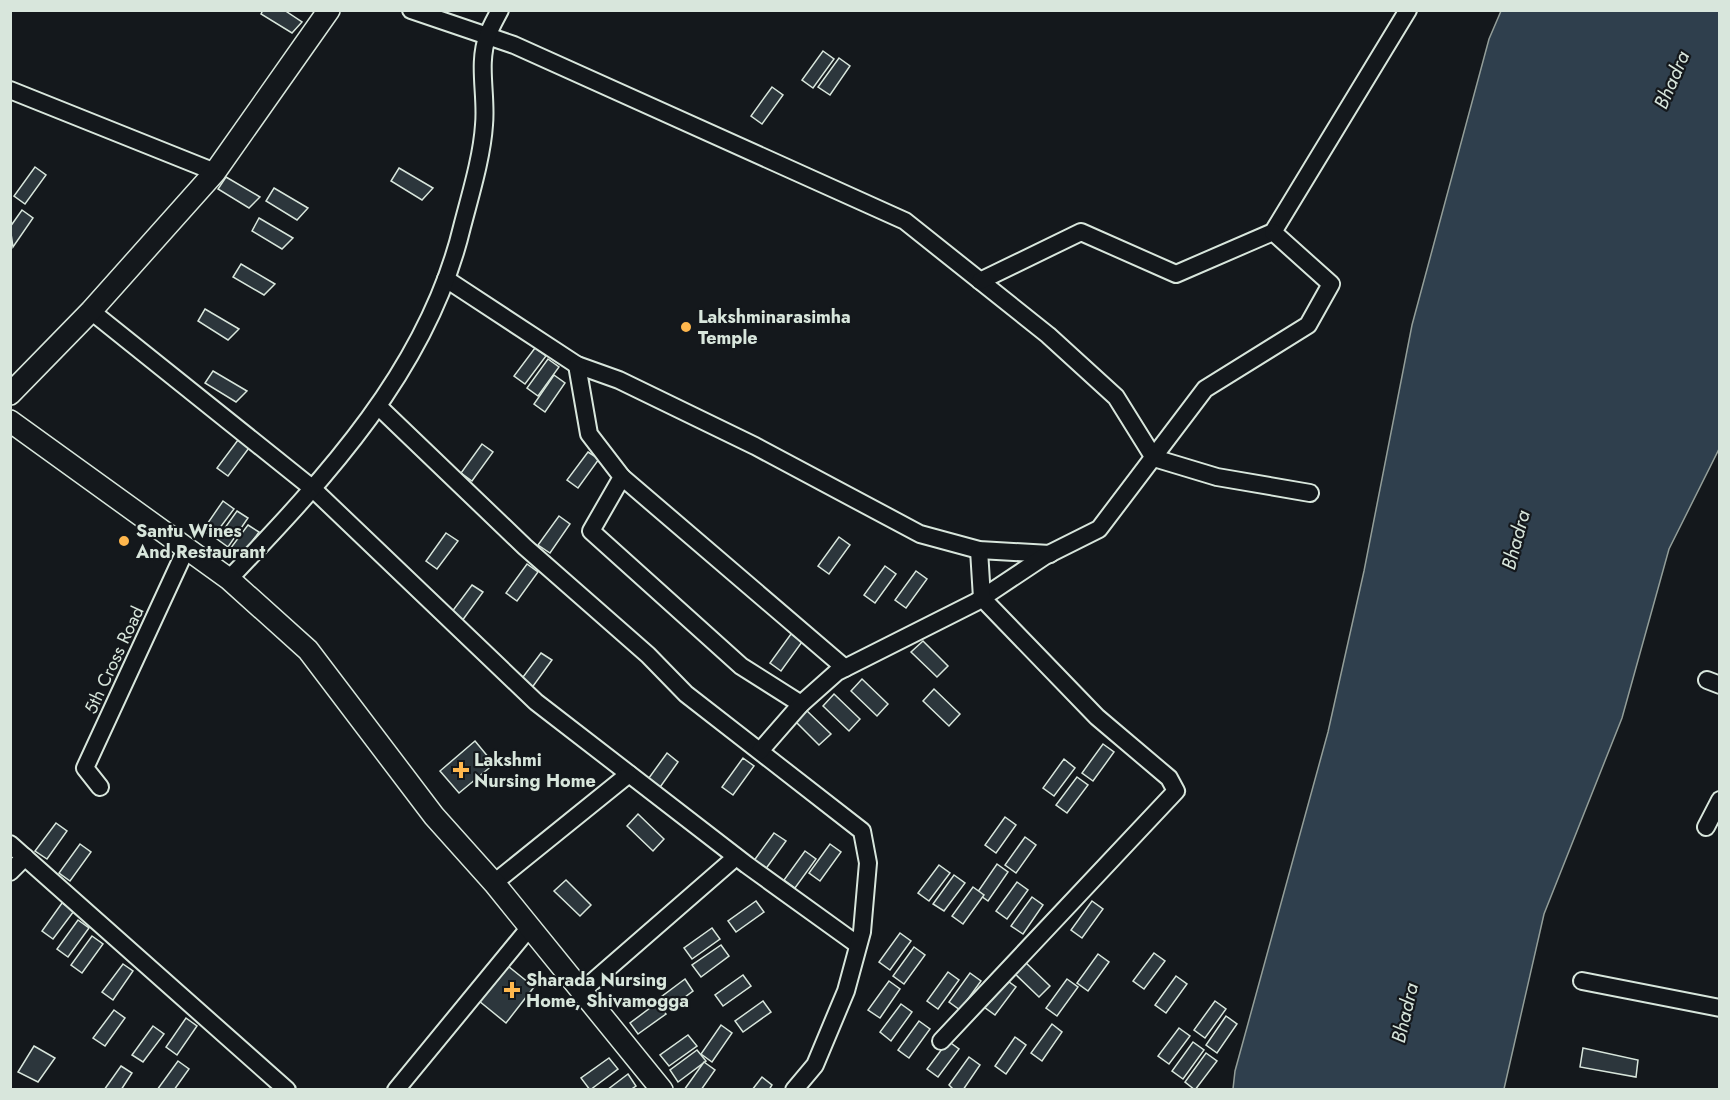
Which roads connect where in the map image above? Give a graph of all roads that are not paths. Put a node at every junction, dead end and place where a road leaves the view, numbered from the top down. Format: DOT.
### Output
graph roads {
  1 [pos="329,10"];
  2 [pos="411,10"];
  3 [pos="500,10"];
  4 [pos="1408,10"];
  5 [pos="487,36"];
  6 [pos="10,90"];
  7 [pos="215,172"];
  8 [pos="1273,232"];
  9 [pos="446,279"];
  10 [pos="980,281"];
  11 [pos="91,311"];
  12 [pos="577,365"];
  13 [pos="10,394"];
  14 [pos="379,407"];
  15 [pos="10,421"];
  16 [pos="1154,458"];
  17 [pos="622,477"];
  18 [pos="312,488"];
  19 [pos="1310,493"];
  20 [pos="187,547"];
  21 [pos="979,550"];
  22 [pos="1050,554"];
  23 [pos="229,579"];
  24 [pos="982,598"];
  25 [pos="846,668"];
  26 [pos="801,704"];
  27 [pos="760,751"];
  28 [pos="629,774"];
  29 [pos="100,787"];
  30 [pos="1719,800"];
  31 [pos="1706,827"];
  32 [pos="10,844"];
  33 [pos="25,857"];
  34 [pos="736,857"];
  35 [pos="10,872"];
  36 [pos="494,883"];
  37 [pos="530,927"];
  38 [pos="858,945"];
  39 [pos="1582,981"];
  40 [pos="582,991"];
  41 [pos="1719,1008"];
  42 [pos="940,1041"];
  43 [pos="287,1089"];
  44 [pos="396,1089"];
  45 [pos="662,1089"];
  46 [pos="794,1089"];
  1 -- 7 [label="main road"];
  2 -- 5 [label="street"];
  3 -- 5 [label="street"];
  4 -- 8 [label="street"];
  5 -- 9 [label="street"];
  5 -- 10 [label="street"];
  6 -- 7 [label="street"];
  7 -- 11 [label="main road"];
  8 -- 10 [label="street"];
  8 -- 16 [label="street"];
  9 -- 12 [label="street"];
  9 -- 14 [label="street"];
  10 -- 16 [label="street"];
  11 -- 13 [label="main road"];
  11 -- 18 [label="street"];
  12 -- 17 [label="street"];
  12 -- 21 [label="street"];
  14 -- 18 [label="street"];
  14 -- 27 [label="street"];
  15 -- 20 [label="main road"];
  16 -- 19 [label="street"];
  16 -- 22 [label="street"];
  17 -- 25 [label="street"];
  17 -- 26 [label="street"];
  18 -- 23 [label="street"];
  18 -- 28 [label="street"];
  20 -- 23 [label="main road"];
  20 -- 29 [label="street, 5th Cross Road"];
  21 -- 22 [label="street"];
  21 -- 24 [label="street"];
  22 -- 24 [label="street"];
  23 -- 36 [label="main road"];
  24 -- 25 [label="street"];
  24 -- 42 [label="street"];
  25 -- 26 [label="street"];
  26 -- 27 [label="street"];
  27 -- 38 [label="street"];
  28 -- 34 [label="street"];
  28 -- 36 [label="street"];
  30 -- 31 [label="street"];
  32 -- 33 [label="street"];
  33 -- 35 [label="street"];
  33 -- 43 [label="street"];
  34 -- 38 [label="street"];
  34 -- 40 [label="street"];
  36 -- 37 [label="main road"];
  37 -- 40 [label="main road"];
  37 -- 44 [label="street"];
  38 -- 46 [label="street"];
  39 -- 41 [label="street"];
  40 -- 45 [label="main road"];
}
